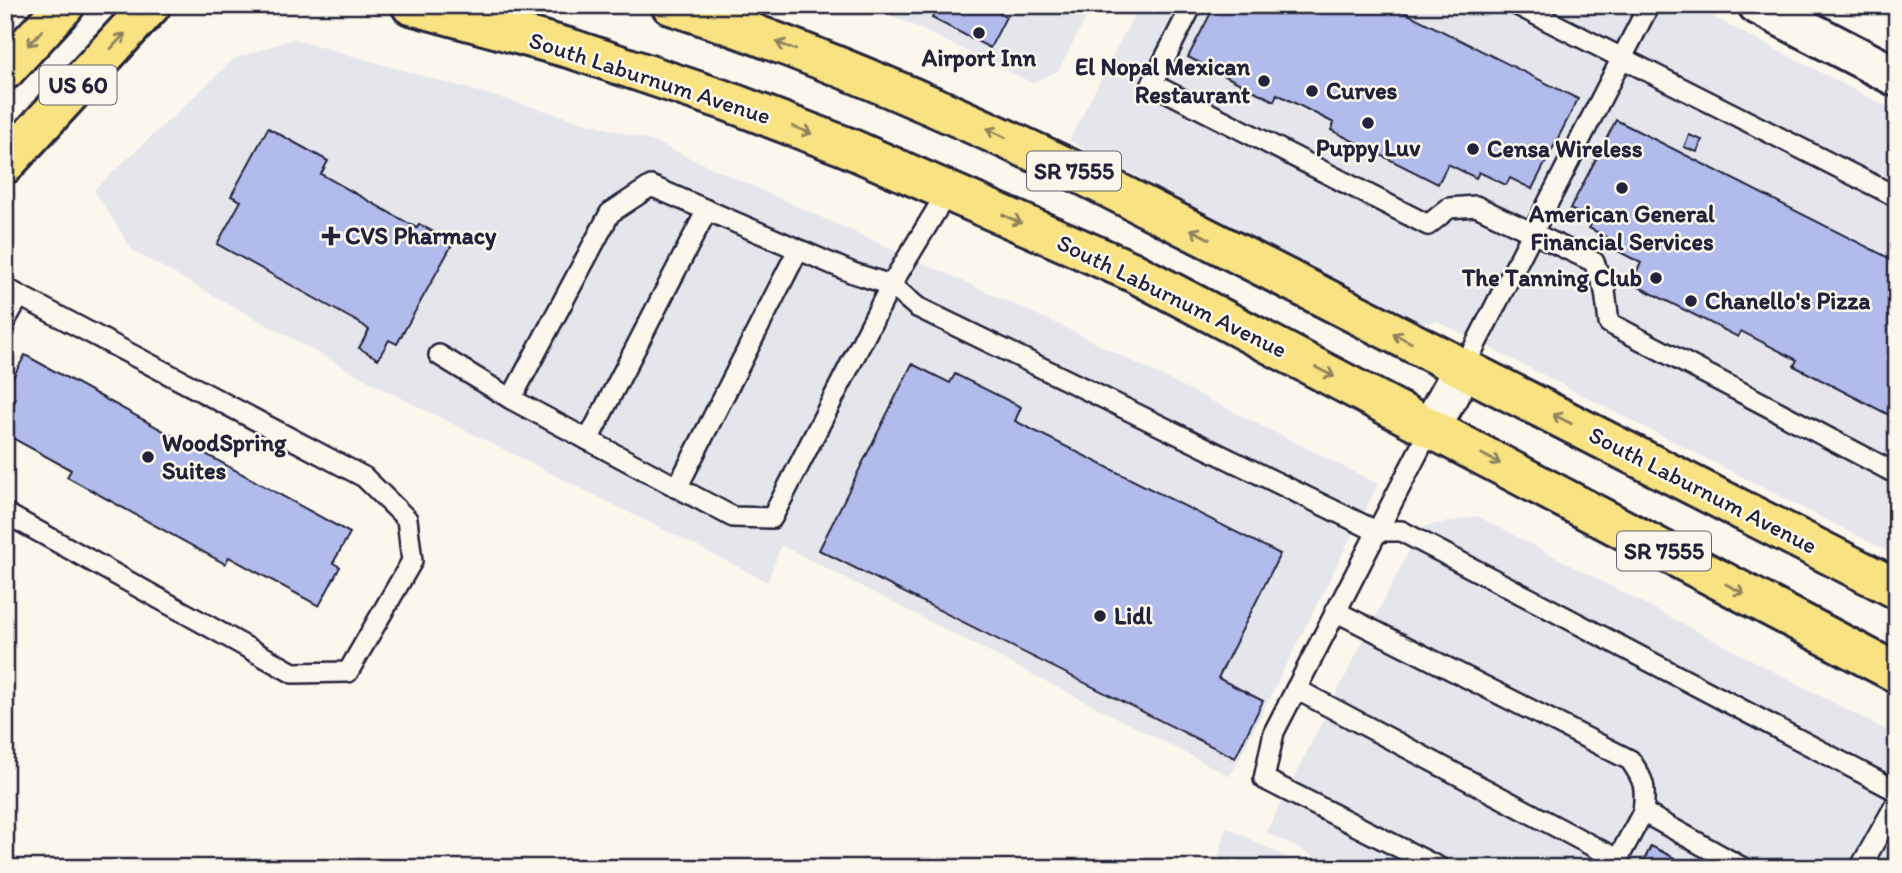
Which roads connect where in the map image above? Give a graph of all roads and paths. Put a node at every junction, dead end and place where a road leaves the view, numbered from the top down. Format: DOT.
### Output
graph roads {
  1 [pos="65,5"];
  2 [pos="151,5"];
  3 [pos="411,5"];
  4 [pos="671,5"];
  5 [pos="1192,5"];
  6 [pos="1517,5"];
  7 [pos="1649,5"];
  8 [pos="1758,5"];
  9 [pos="1622,58"];
  10 [pos="5,70"];
  11 [pos="1897,77"];
  12 [pos="5,164"];
  13 [pos="948,191"];
  14 [pos="1897,197"];
  15 [pos="707,210"];
  16 [pos="1533,233"];
  17 [pos="798,250"];
  18 [pos="891,285"];
  19 [pos="12,292"];
  20 [pos="5,321"];
  21 [pos="439,355"];
  22 [pos="1463,369"];
  23 [pos="511,399"];
  24 [pos="1431,427"];
  25 [pos="588,440"];
  26 [pos="1897,474"];
  27 [pos="677,488"];
  28 [pos="5,513"];
  29 [pos="1376,531"];
  30 [pos="1897,589"];
  31 [pos="1335,611"];
  32 [pos="1897,673"];
  33 [pos="1296,689"];
  34 [pos="1897,791"];
  35 [pos="1897,802"];
  36 [pos="1643,812"];
  37 [pos="1615,863"];
  38 [pos="1440,868"];
  39 [pos="1744,868"];
  40 [pos="1860,868"];
  1 -- 10 [label="main road, US 60, one-way"];
  12 -- 2 [label="main road, US 60, one-way"];
  3 -- 13 [label="main road, South Laburnum Avenue / SR 7555, one-way"];
  22 -- 4 [label="main road, South Laburnum Avenue / SR 7555, one-way"];
  5 -- 16 [label="lane"];
  6 -- 9 [label="lane"];
  7 -- 9 [label="lane"];
  8 -- 11 [label="street"];
  9 -- 14 [label="lane"];
  9 -- 16 [label="lane"];
  13 -- 18 [label="lane"];
  13 -- 24 [label="main road, South Laburnum Avenue / SR 7555, one-way"];
  15 -- 17 [label="lane"];
  15 -- 23 [label="lane"];
  15 -- 25 [label="lane"];
  16 -- 22 [label="lane"];
  16 -- 26 [label="lane"];
  17 -- 18 [label="lane"];
  17 -- 27 [label="lane"];
  18 -- 27 [label="lane"];
  18 -- 29 [label="lane"];
  19 -- 20 [label="lane"];
  19 -- 28 [label="lane"];
  21 -- 23 [label="lane"];
  22 -- 24 [label="street"];
  30 -- 22 [label="main road, South Laburnum Avenue / SR 7555, one-way"];
  23 -- 25 [label="lane"];
  24 -- 29 [label="lane"];
  24 -- 32 [label="main road, South Laburnum Avenue / SR 7555, one-way"];
  25 -- 27 [label="lane"];
  29 -- 31 [label="lane"];
  29 -- 34 [label="lane"];
  31 -- 33 [label="lane"];
  31 -- 36 [label="lane"];
  33 -- 37 [label="lane"];
  33 -- 38 [label="lane"];
  35 -- 40 [label="lane"];
  36 -- 37 [label="lane"];
  36 -- 39 [label="lane"];
}
